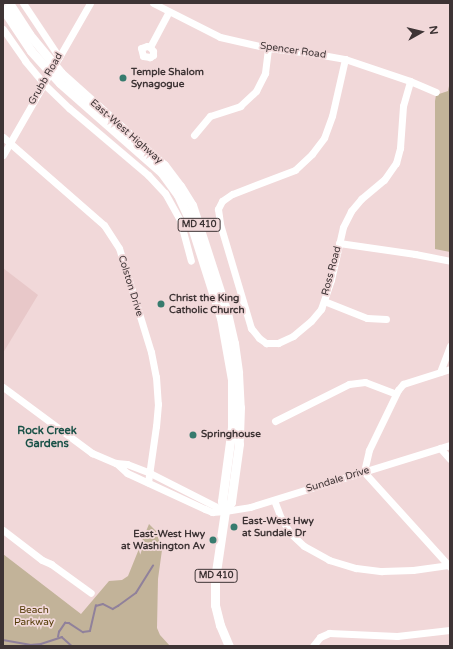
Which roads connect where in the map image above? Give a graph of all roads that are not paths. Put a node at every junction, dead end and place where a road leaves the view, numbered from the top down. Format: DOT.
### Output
graph roads {
  1 [pos="9,3"];
  2 [pos="23,3"];
  3 [pos="90,3"];
  4 [pos="153,3"];
  5 [pos="3,9"];
  6 [pos="169,12"];
  7 [pos="3,29"];
  8 [pos="150,47"];
  9 [pos="268,48"];
  10 [pos="59,57"];
  11 [pos="345,59"];
  12 [pos="52,69"];
  13 [pos="410,80"];
  14 [pos="44,84"];
  15 [pos="436,92"];
  16 [pos="194,135"];
  17 [pos="3,137"];
  18 [pos="10,143"];
  19 [pos="3,155"];
  20 [pos="193,229"];
  21 [pos="183,232"];
  22 [pos="339,243"];
  23 [pos="191,261"];
  24 [pos="450,261"];
  25 [pos="324,301"];
  26 [pos="386,319"];
  27 [pos="450,346"];
  28 [pos="450,369"];
  29 [pos="440,372"];
  30 [pos="3,387"];
  31 [pos="396,394"];
  32 [pos="275,421"];
  33 [pos="450,445"];
  34 [pos="440,448"];
  35 [pos="450,459"];
  36 [pos="116,463"];
  37 [pos="364,472"];
  38 [pos="150,473"];
  39 [pos="148,482"];
  40 [pos="274,500"];
  41 [pos="225,511"];
  42 [pos="3,530"];
  43 [pos="449,566"];
  44 [pos="91,593"];
  45 [pos="450,630"];
  46 [pos="229,646"];
  47 [pos="312,646"];
  1 -- 12 [label="main road, East-West Highway / MD 410"];
  2 -- 10 [label="street"];
  3 -- 10 [label="street, Grubb Road"];
  4 -- 6 [label="street, Spencer Road"];
  5 -- 12 [label="main road, East-West Highway / MD 410"];
  6 -- 8 [label="street"];
  6 -- 9 [label="street, Spencer Road"];
  7 -- 14 [label="street, East-West Highway"];
  9 -- 11 [label="street, Spencer Road"];
  9 -- 16 [label="street"];
  10 -- 12 [label="street, Grubb Road"];
  11 -- 13 [label="street, Spencer Road"];
  11 -- 25 [label="street, Ross Road"];
  12 -- 14 [label="street, Grubb Road"];
  12 -- 20 [label="main road, East-West Highway / MD 410"];
  12 -- 41 [label="main road, East-West Highway / MD 410"];
  13 -- 15 [label="street, Spencer Road"];
  13 -- 22 [label="street, Ross Road"];
  14 -- 18 [label="street, Grubb Road"];
  14 -- 21 [label="street, East-West Highway"];
  17 -- 18 [label="street, Colston Drive"];
  18 -- 19 [label="street, Grubb Road"];
  18 -- 38 [label="street, Colston Drive"];
  20 -- 21 [label="street"];
  20 -- 41 [label="main road, East-West Highway / MD 410"];
  21 -- 23 [label="street, East-West Highway"];
  22 -- 24 [label="street"];
  22 -- 25 [label="street, Ross Road"];
  25 -- 26 [label="street"];
  27 -- 29 [label="street"];
  28 -- 29 [label="street"];
  29 -- 31 [label="street"];
  30 -- 36 [label="street"];
  31 -- 32 [label="street"];
  31 -- 37 [label="street"];
  33 -- 34 [label="street, Sundale Drive"];
  34 -- 35 [label="street"];
  34 -- 37 [label="street, Sundale Drive"];
  36 -- 38 [label="street"];
  36 -- 39 [label="street, Sundale Drive"];
  37 -- 40 [label="street, Sundale Drive"];
  37 -- 43 [label="street"];
  38 -- 39 [label="street, Colston Drive"];
  38 -- 41 [label="street"];
  39 -- 41 [label="street, Sundale Drive"];
  40 -- 41 [label="street, Sundale Drive"];
  40 -- 43 [label="street"];
  41 -- 46 [label="main road, East-West Highway / MD 410"];
  42 -- 44 [label="street"];
  45 -- 47 [label="street"];
}
